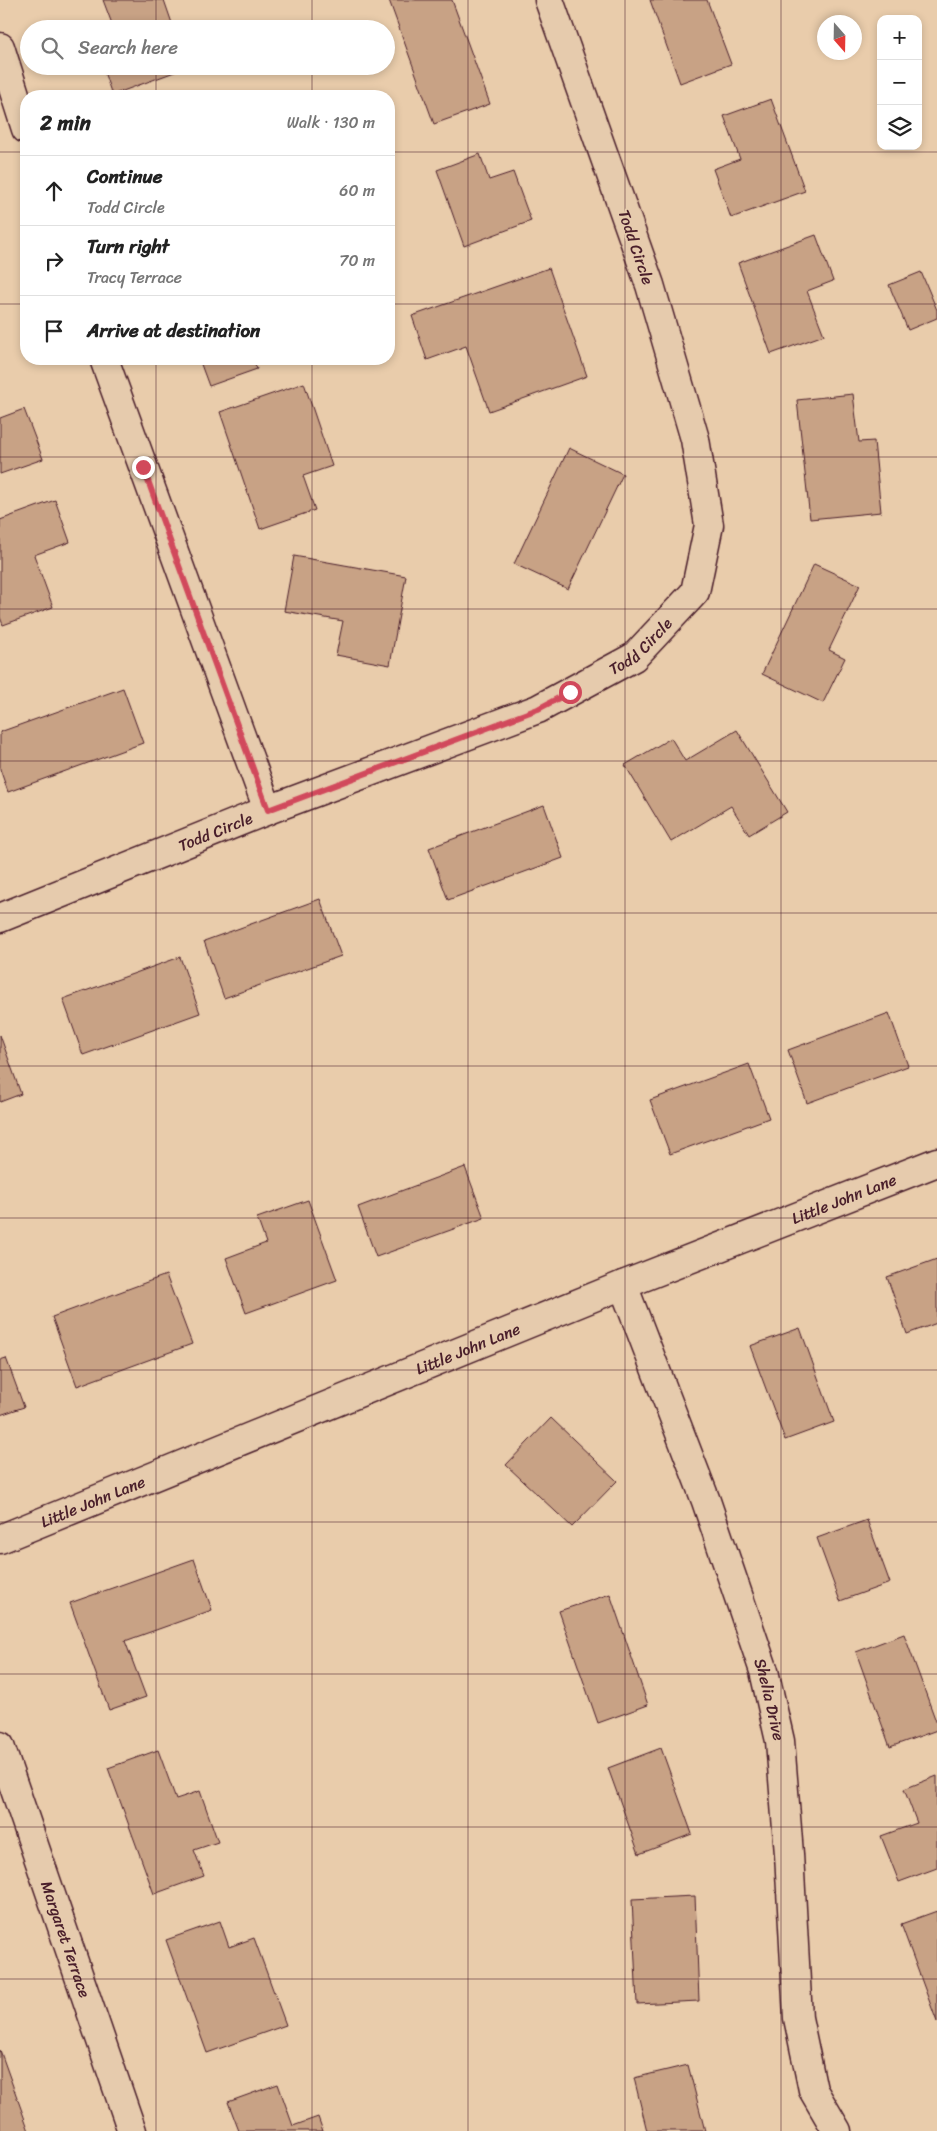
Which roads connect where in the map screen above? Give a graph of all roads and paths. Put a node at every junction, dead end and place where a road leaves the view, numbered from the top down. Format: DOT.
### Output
graph roads {
  1 [pos="549,0"];
  2 [pos="0,47"];
  3 [pos="20,110"];
  4 [pos="106,365"];
  5 [pos="268,810"];
  6 [pos="0,918"];
  7 [pos="937,1162"];
  8 [pos="623,1285"];
  9 [pos="0,1539"];
  10 [pos="0,1746"];
  11 [pos="132,2131"];
  12 [pos="837,2131"];
  1 -- 5 [label="street, Todd Circle"];
  2 -- 3 [label="street"];
  4 -- 5 [label="street"];
  5 -- 6 [label="street, Todd Circle"];
  7 -- 8 [label="street, Little John Lane"];
  8 -- 9 [label="street, Little John Lane"];
  8 -- 12 [label="street, Shelia Drive"];
  10 -- 11 [label="street, Margaret Terrace"];
}
